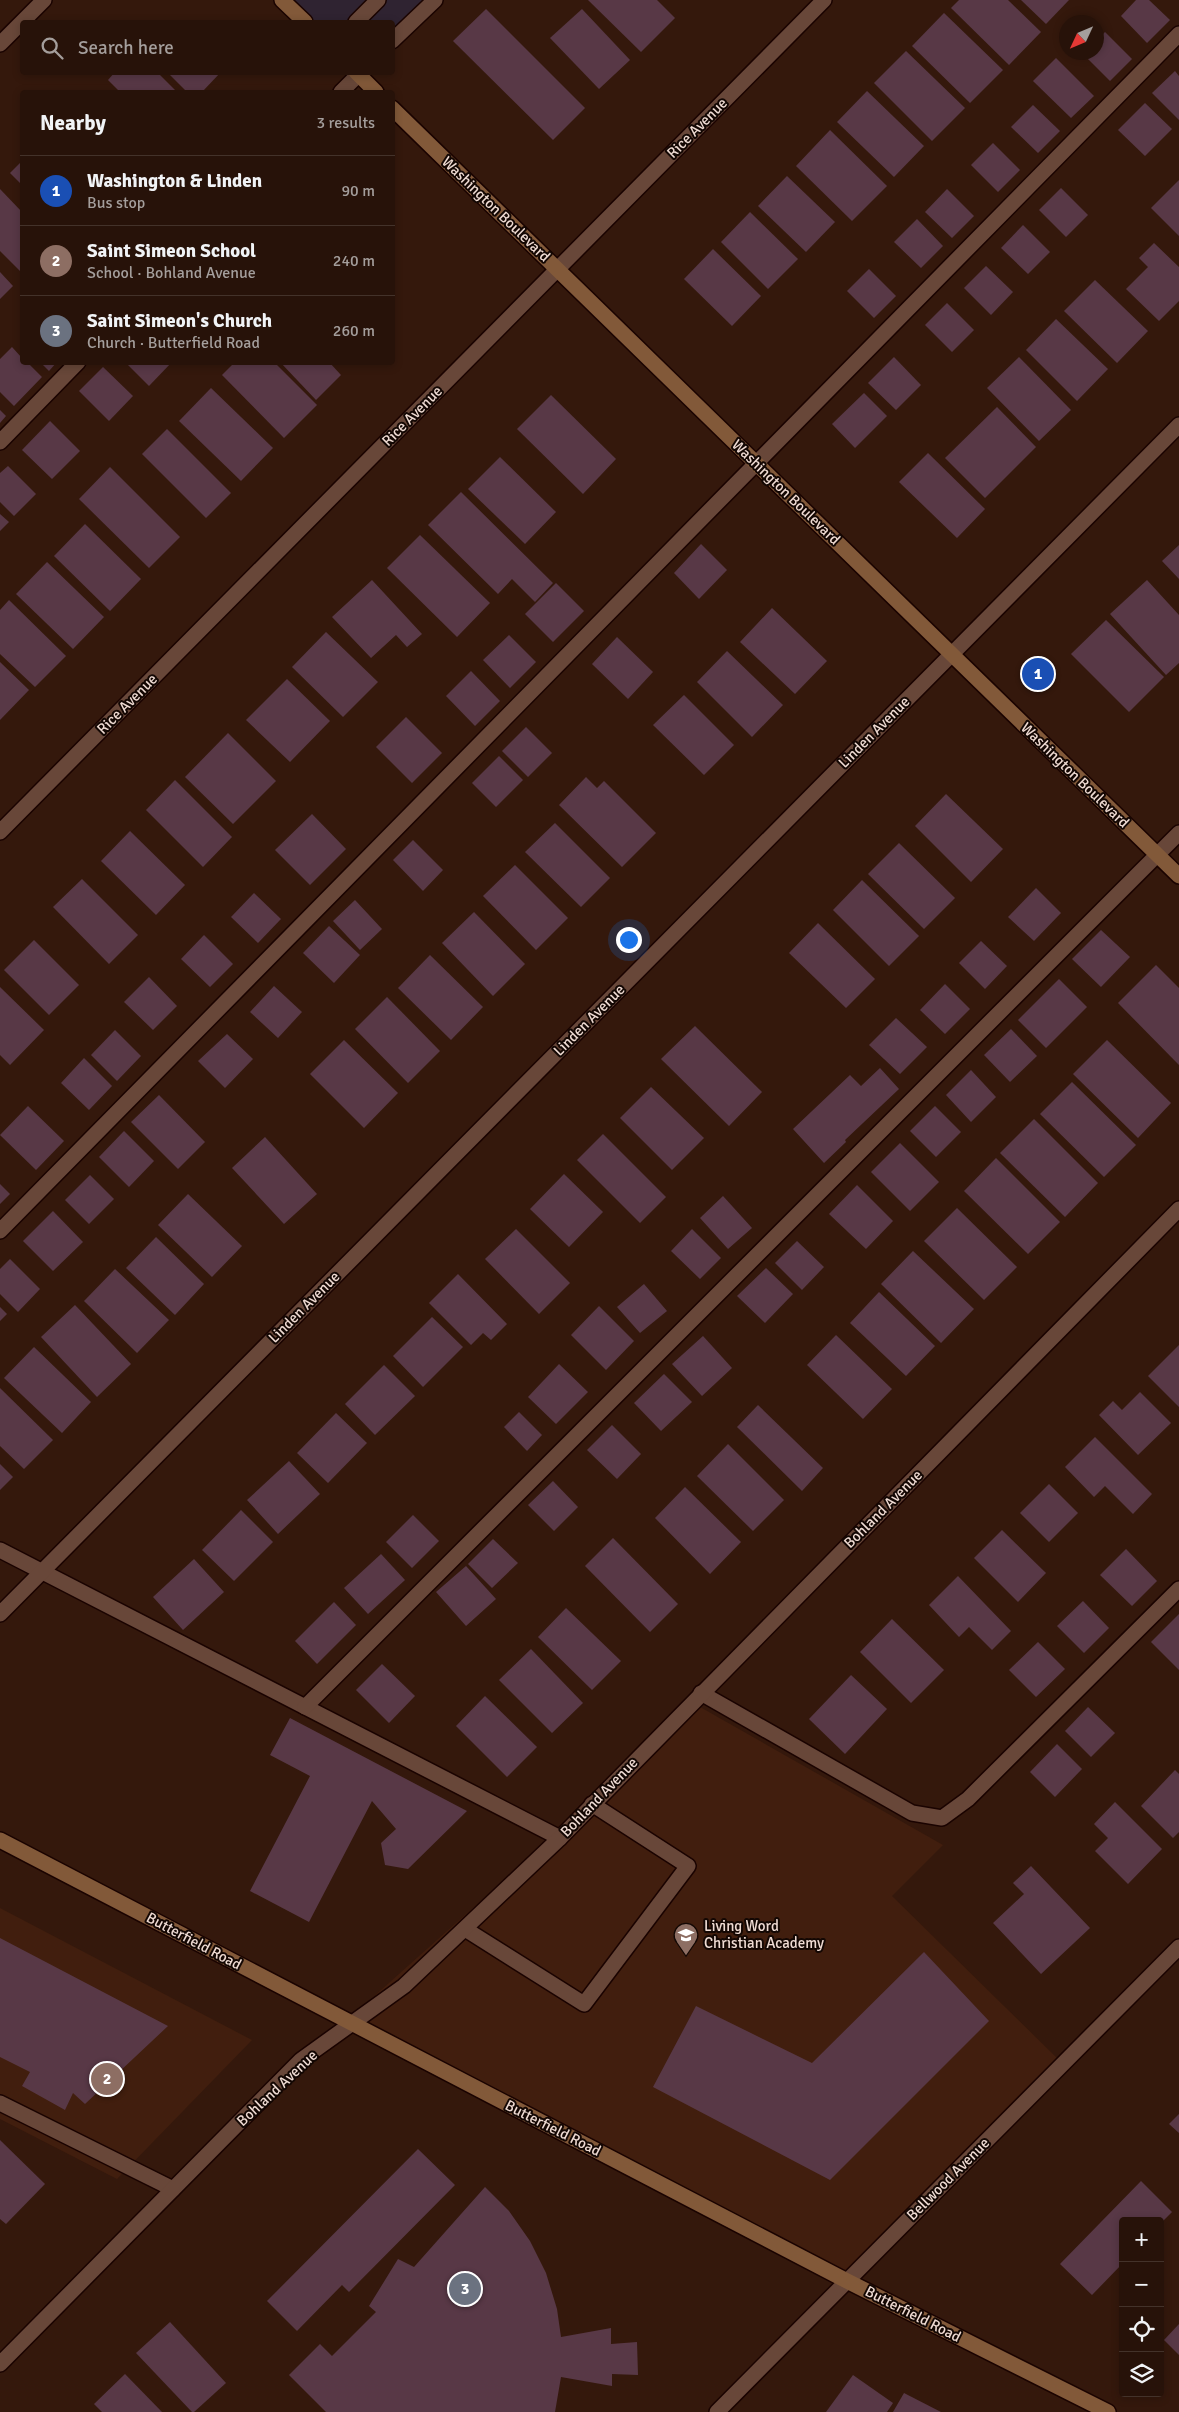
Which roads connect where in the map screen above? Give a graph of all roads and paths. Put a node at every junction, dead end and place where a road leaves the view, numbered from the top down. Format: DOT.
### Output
graph roads {
  1 [pos="44,0"];
  2 [pos="282,0"];
  3 [pos="378,0"];
  4 [pos="435,0"];
  5 [pos="824,0"];
  6 [pos="24,20"];
  7 [pos="303,20"];
  8 [pos="358,20"];
  9 [pos="20,24"];
  10 [pos="1179,34"];
  11 [pos="395,38"];
  12 [pos="0,44"];
  13 [pos="356,75"];
  14 [pos="360,75"];
  15 [pos="343,90"];
  16 [pos="374,90"];
  17 [pos="395,111"];
  18 [pos="558,270"];
  19 [pos="75,365"];
  20 [pos="1179,425"];
  21 [pos="0,442"];
  22 [pos="757,464"];
  23 [pos="952,654"];
  24 [pos="0,832"];
  25 [pos="1179,833"];
  26 [pos="1157,855"];
  27 [pos="1179,876"];
  28 [pos="1179,1209"];
  29 [pos="0,1231"];
  30 [pos="0,1550"];
  31 [pos="42,1572"];
  32 [pos="1179,1589"];
  33 [pos="0,1614"];
  34 [pos="702,1693"];
  35 [pos="305,1707"];
  36 [pos="592,1804"];
  37 [pos="560,1838"];
  38 [pos="0,1840"];
  39 [pos="465,1929"];
  40 [pos="1179,1947"];
  41 [pos="352,2024"];
  42 [pos="0,2102"];
  43 [pos="173,2189"];
  44 [pos="847,2281"];
  45 [pos="0,2364"];
  46 [pos="717,2412"];
  47 [pos="1108,2412"];
  1 -- 6 [label="street"];
  2 -- 7 [label="main road"];
  3 -- 8 [label="street"];
  4 -- 11 [label="street"];
  5 -- 18 [label="street, Rice Avenue"];
  9 -- 12 [label="street"];
  10 -- 22 [label="street"];
  13 -- 15 [label="street"];
  14 -- 16 [label="main road"];
  17 -- 18 [label="main road, Washington Boulevard"];
  18 -- 22 [label="main road, Washington Boulevard"];
  18 -- 24 [label="street, Rice Avenue"];
  19 -- 21 [label="street"];
  20 -- 23 [label="street, Linden Avenue"];
  22 -- 23 [label="main road, Washington Boulevard"];
  22 -- 29 [label="street"];
  23 -- 26 [label="main road, Washington Boulevard"];
  23 -- 31 [label="street, Linden Avenue"];
  25 -- 26 [label="street"];
  26 -- 27 [label="main road, Washington Boulevard"];
  26 -- 35 [label="street"];
  28 -- 34 [label="street, Bohland Avenue"];
  30 -- 31 [label="street"];
  31 -- 33 [label="street, Linden Avenue"];
  31 -- 35 [label="street"];
  32 -- 34 [label="street"];
  34 -- 36 [label="street, Bohland Avenue"];
  35 -- 37 [label="street"];
  36 -- 37 [label="street, Bohland Avenue"];
  36 -- 39 [label="street"];
  37 -- 39 [label="street, Bohland Avenue"];
  38 -- 41 [label="main road, Butterfield Road"];
  39 -- 41 [label="street, Bohland Avenue"];
  40 -- 44 [label="street, Bellwood Avenue"];
  41 -- 43 [label="street, Bohland Avenue"];
  41 -- 44 [label="main road, Butterfield Road"];
  42 -- 43 [label="street"];
  43 -- 45 [label="street, Bohland Avenue"];
  44 -- 46 [label="street, Bellwood Avenue"];
  44 -- 47 [label="main road, Butterfield Road"];
}
